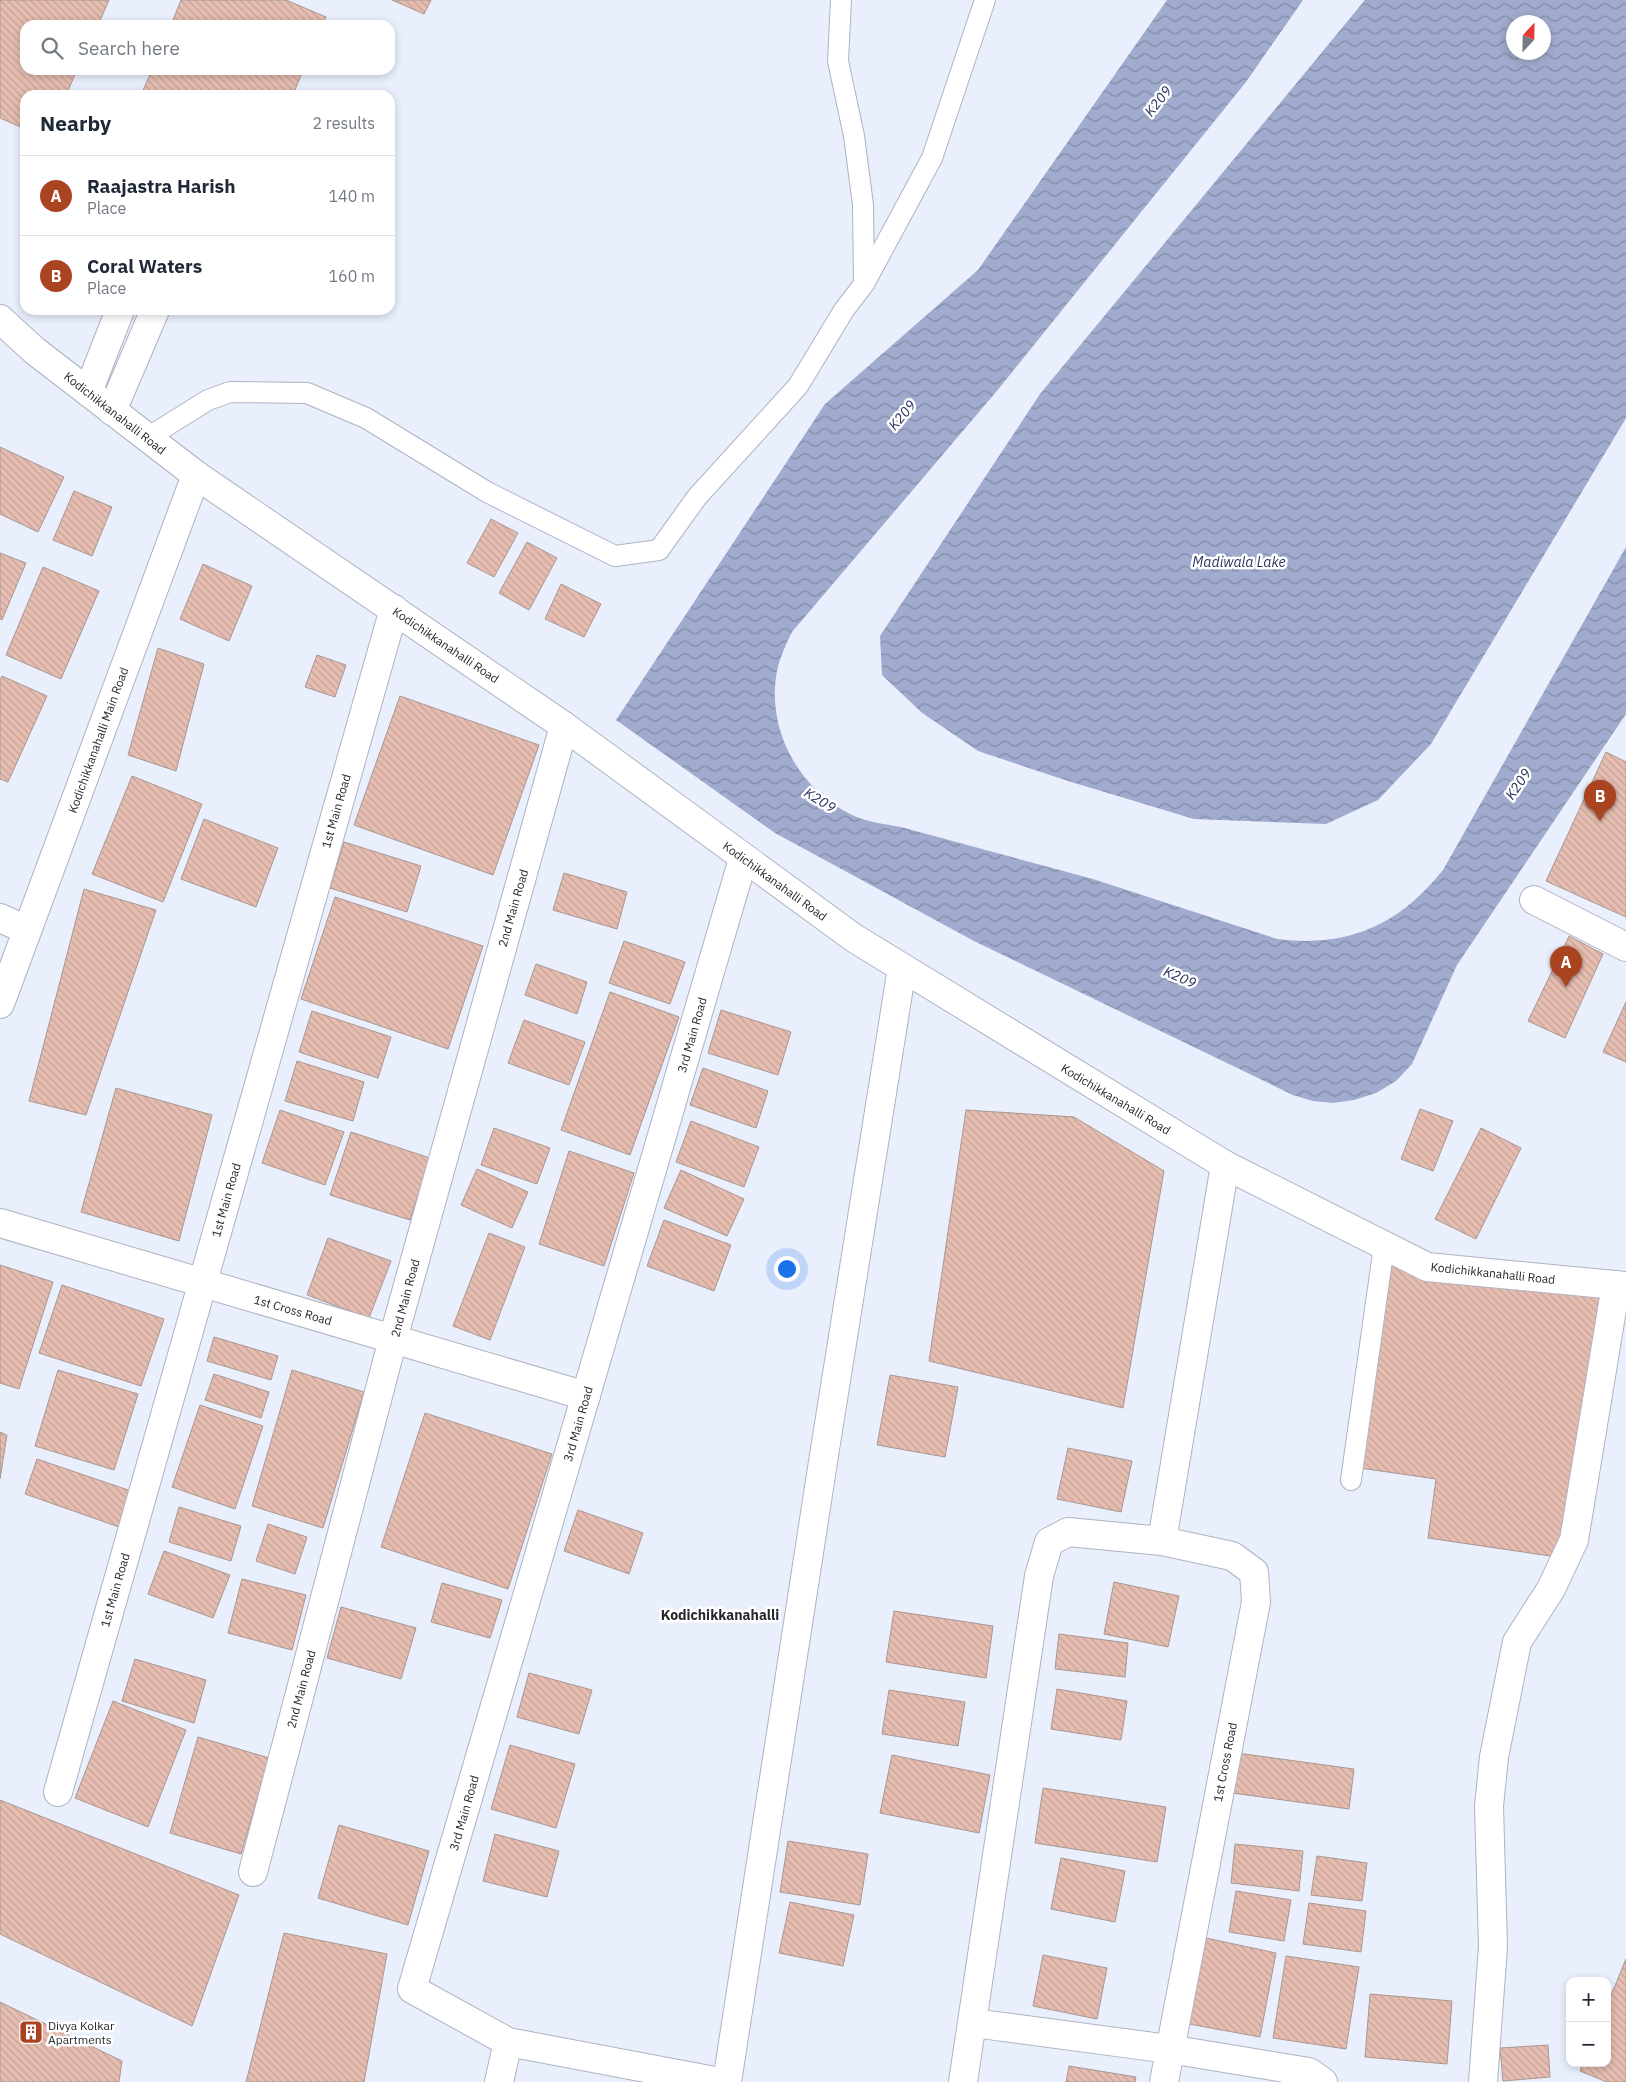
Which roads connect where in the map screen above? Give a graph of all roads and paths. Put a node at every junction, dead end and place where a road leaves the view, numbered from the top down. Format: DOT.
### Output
graph roads {
  1 [pos="842,0"];
  2 [pos="985,0"];
  3 [pos="864,284"];
  4 [pos="118,315"];
  5 [pos="153,315"];
  6 [pos="0,319"];
  7 [pos="88,392"];
  8 [pos="112,411"];
  9 [pos="148,438"];
  10 [pos="196,475"];
  11 [pos="394,609"];
  12 [pos="564,726"];
  13 [pos="743,859"];
  14 [pos="1534,900"];
  15 [pos="0,918"];
  16 [pos="27,930"];
  17 [pos="1626,948"];
  18 [pos="902,968"];
  19 [pos="0,1004"];
  20 [pos="1225,1165"];
  21 [pos="0,1223"];
  22 [pos="1384,1246"];
  23 [pos="202,1283"];
  24 [pos="1621,1285"];
  25 [pos="393,1339"];
  26 [pos="586,1396"];
  27 [pos="1351,1480"];
  28 [pos="1162,1541"];
  29 [pos="58,1792"];
  30 [pos="253,1872"];
  31 [pos="973,2023"];
  32 [pos="508,2042"];
  33 [pos="1169,2049"];
  34 [pos="499,2082"];
  35 [pos="720,2082"];
  36 [pos="727,2082"];
  37 [pos="963,2082"];
  38 [pos="1164,2082"];
  39 [pos="1323,2082"];
  40 [pos="1483,2082"];
  1 -- 3 [label="lane"];
  2 -- 3 [label="lane"];
  3 -- 9 [label="lane"];
  4 -- 7 [label="street"];
  5 -- 8 [label="street"];
  6 -- 7 [label="street, Kodichikkanahalli Road"];
  7 -- 8 [label="street, Kodichikkanahalli Road"];
  8 -- 9 [label="street, Kodichikkanahalli Road"];
  9 -- 10 [label="street, Kodichikkanahalli Road"];
  10 -- 11 [label="street, Kodichikkanahalli Road"];
  10 -- 16 [label="street, Kodichikkanahalli Main Road"];
  11 -- 12 [label="street, Kodichikkanahalli Road"];
  11 -- 23 [label="street, 1st Main Road"];
  12 -- 13 [label="street, Kodichikkanahalli Road"];
  12 -- 25 [label="street, 2nd Main Road"];
  13 -- 18 [label="street, Kodichikkanahalli Road"];
  13 -- 26 [label="street, 3rd Main Road"];
  14 -- 17 [label="street"];
  15 -- 16 [label="street"];
  16 -- 19 [label="street, Kodichikkanahalli Main Road"];
  18 -- 20 [label="street, Kodichikkanahalli Road"];
  18 -- 36 [label="street"];
  20 -- 22 [label="street, Kodichikkanahalli Road"];
  20 -- 28 [label="street"];
  21 -- 23 [label="street, 1st Cross Road"];
  22 -- 24 [label="street, Kodichikkanahalli Road"];
  22 -- 27 [label="lane"];
  23 -- 25 [label="street, 1st Cross Road"];
  23 -- 29 [label="street, 1st Main Road"];
  24 -- 40 [label="street"];
  25 -- 26 [label="street, 1st Cross Road"];
  25 -- 30 [label="street, 2nd Main Road"];
  26 -- 32 [label="street, 3rd Main Road"];
  28 -- 31 [label="street"];
  28 -- 33 [label="street, 1st Cross Road"];
  31 -- 33 [label="street"];
  31 -- 37 [label="street"];
  32 -- 34 [label="street"];
  32 -- 35 [label="street"];
  33 -- 38 [label="street"];
  33 -- 39 [label="street"];
}
